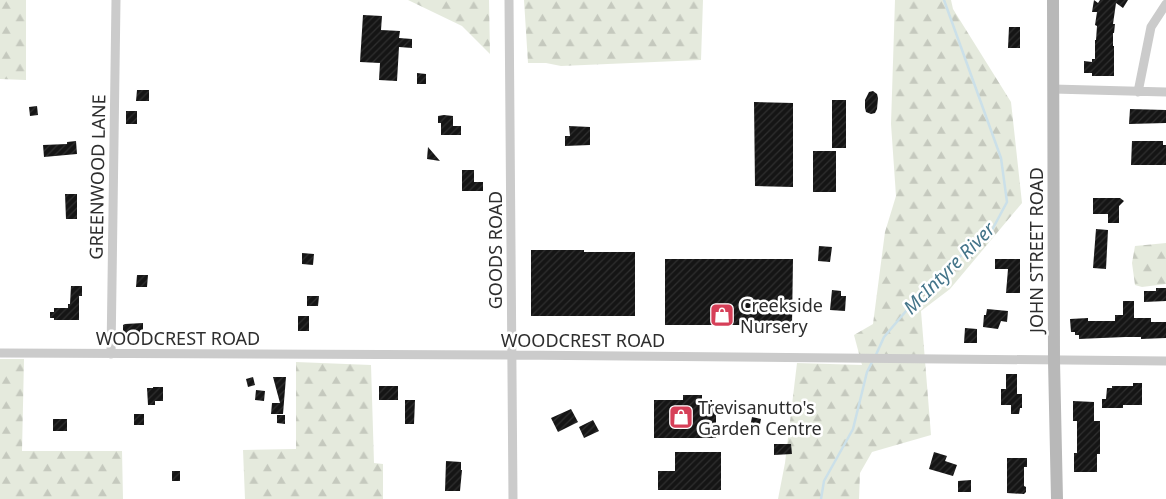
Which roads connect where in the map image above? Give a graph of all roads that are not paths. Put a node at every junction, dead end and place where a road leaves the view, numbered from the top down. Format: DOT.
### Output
graph roads {
  1 [pos="116,0"];
  2 [pos="510,0"];
  3 [pos="1053,0"];
  4 [pos="1166,4"];
  5 [pos="1053,89"];
  6 [pos="1138,92"];
  7 [pos="1166,92"];
  8 [pos="0,353"];
  9 [pos="111,354"];
  10 [pos="512,355"];
  11 [pos="1054,361"];
  12 [pos="1166,361"];
  13 [pos="513,499"];
  14 [pos="1057,499"];
  1 -- 9 [label="street, GREENWOOD LANE"];
  2 -- 10 [label="street, GOODS ROAD"];
  3 -- 5 [label="main road, JOHN STREET ROAD"];
  4 -- 6 [label="street"];
  5 -- 6 [label="street"];
  5 -- 11 [label="main road, JOHN STREET ROAD"];
  6 -- 7 [label="street"];
  8 -- 9 [label="street, WOODCREST ROAD"];
  9 -- 10 [label="street, WOODCREST ROAD"];
  10 -- 11 [label="street, WOODCREST ROAD"];
  10 -- 13 [label="street, GOODS ROAD"];
  11 -- 12 [label="street, WOODCREST ROAD"];
  11 -- 14 [label="main road, JOHN STREET ROAD"];
}
